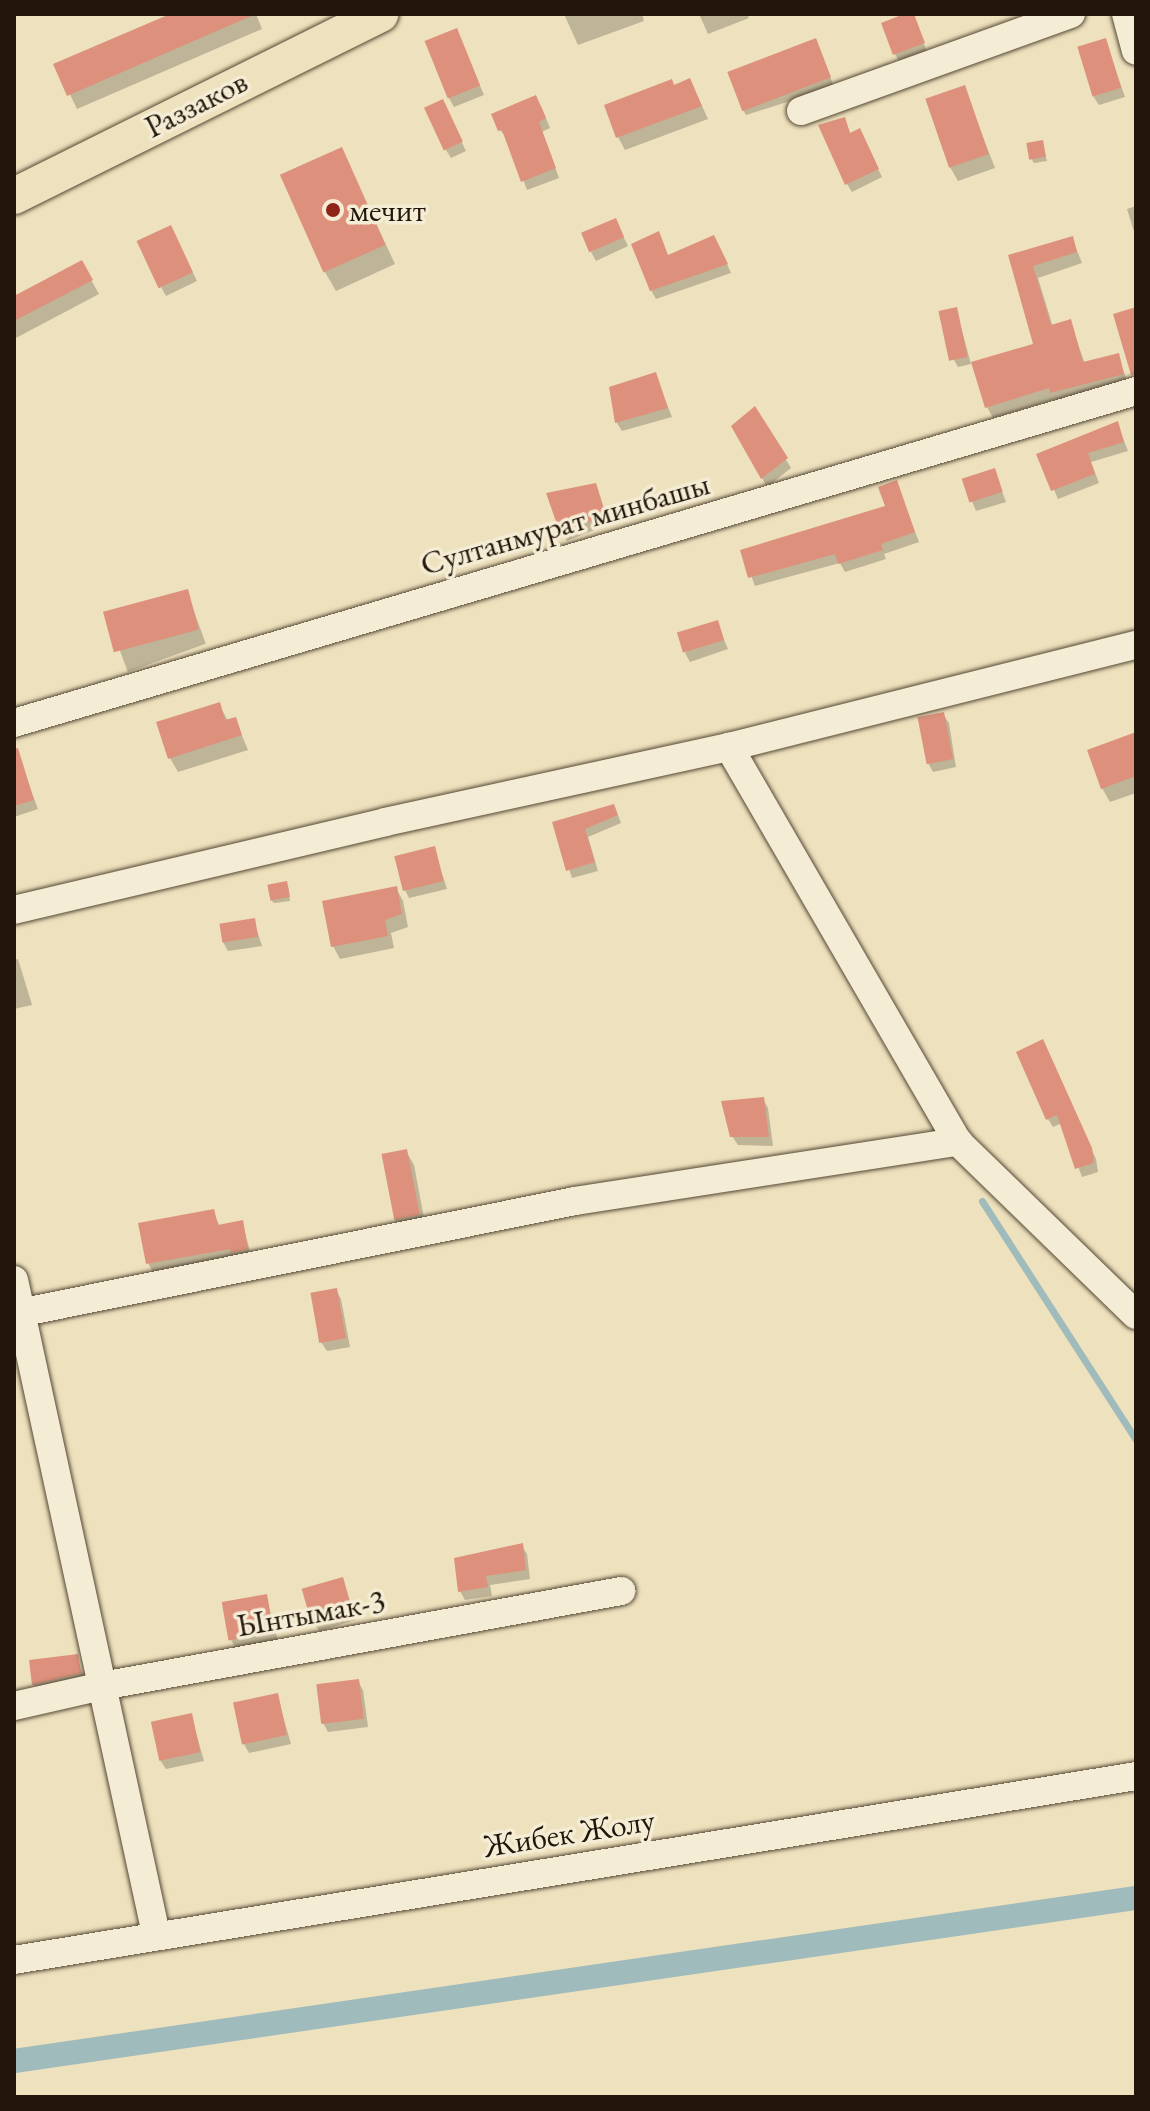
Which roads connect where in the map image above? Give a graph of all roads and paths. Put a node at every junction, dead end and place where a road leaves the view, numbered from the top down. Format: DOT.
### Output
graph roads {
  1 [pos="380,14"];
  2 [pos="1071,14"];
  3 [pos="1126,14"];
  4 [pos="1136,51"];
  5 [pos="801,111"];
  6 [pos="14,196"];
  7 [pos="1136,391"];
  8 [pos="1136,645"];
  9 [pos="14,723"];
  10 [pos="729,747"];
  11 [pos="14,910"];
  12 [pos="958,1142"];
  13 [pos="14,1280"];
  14 [pos="17,1313"];
  15 [pos="1136,1315"];
  16 [pos="621,1591"];
  17 [pos="102,1686"];
  18 [pos="14,1706"];
  19 [pos="1136,1776"];
  20 [pos="156,1934"];
  21 [pos="14,1960"];
  1 -- 6 [label="main road, Раззаков"];
  2 -- 5 [label="street"];
  3 -- 4 [label="street"];
  7 -- 9 [label="street, Султанмурат минбашы"];
  8 -- 10 [label="street"];
  10 -- 11 [label="street"];
  10 -- 12 [label="street"];
  12 -- 14 [label="street"];
  12 -- 15 [label="street"];
  13 -- 14 [label="street"];
  14 -- 17 [label="street"];
  16 -- 17 [label="street, Ынтымак-3"];
  17 -- 18 [label="street, Ынтымак-3"];
  17 -- 20 [label="street"];
  19 -- 20 [label="street, Жибек Жолу"];
  20 -- 21 [label="street, Жибек Жолу"];
}
